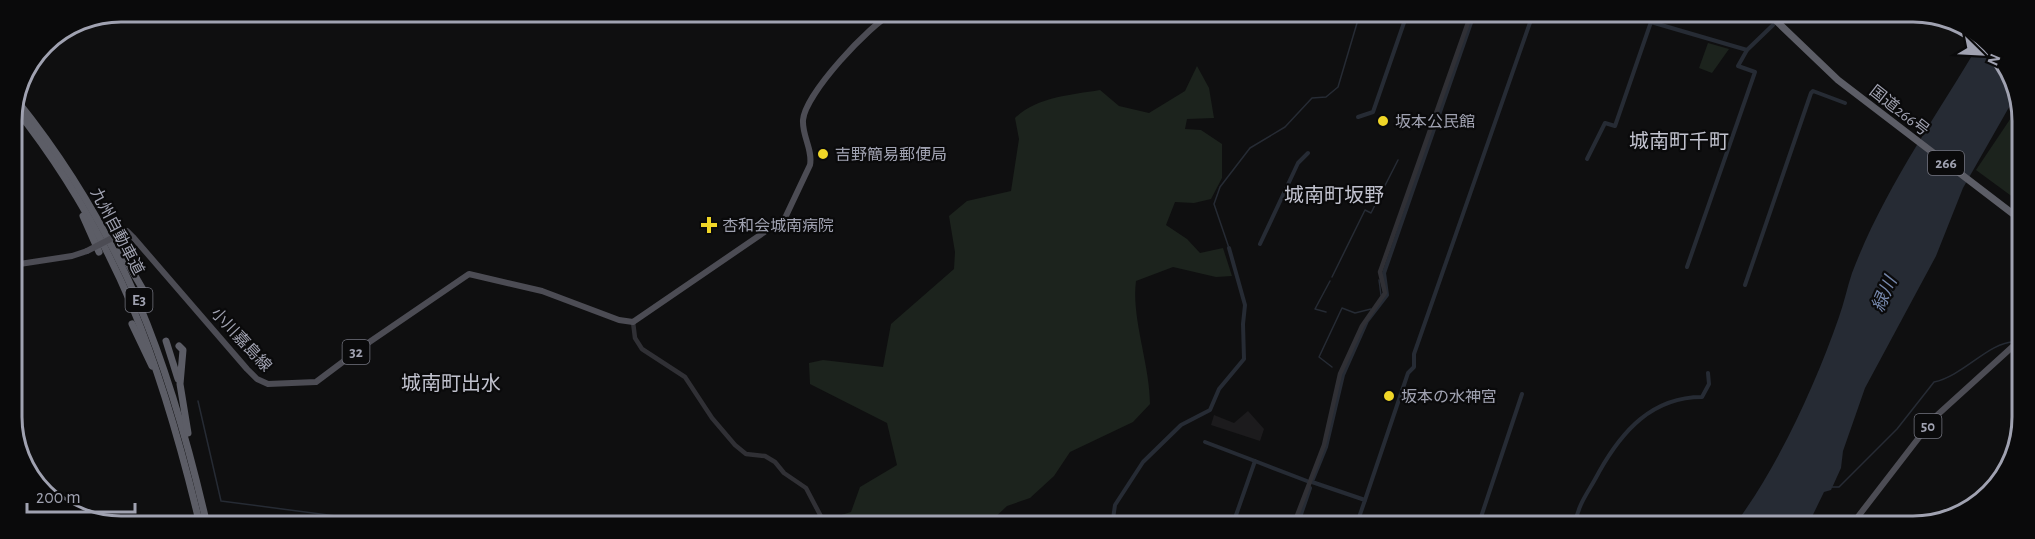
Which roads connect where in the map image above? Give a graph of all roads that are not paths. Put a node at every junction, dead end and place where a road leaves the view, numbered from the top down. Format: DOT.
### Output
graph roads {
  1 [pos="878,22"];
  2 [pos="1468,22"];
  3 [pos="1777,22"];
  4 [pos="24,111"];
  5 [pos="23,119"];
  6 [pos="72,183"];
  7 [pos="2012,213"];
  8 [pos="99,252"];
  9 [pos="23,264"];
  10 [pos="145,293"];
  11 [pos="633,322"];
  12 [pos="132,324"];
  13 [pos="166,341"];
  14 [pos="179,346"];
  15 [pos="2012,347"];
  16 [pos="180,384"];
  17 [pos="185,448"];
  18 [pos="201,516"];
  19 [pos="821,516"];
  20 [pos="1297,516"];
  21 [pos="1859,516"];
  1 -- 11 [label="main road"];
  2 -- 20 [label="street"];
  3 -- 7 [label="highway, 国道266号 / 266"];
  4 -- 6 [label="highway, 九州自動車道 / E3"];
  5 -- 6 [label="highway, 九州自動車道 / E3"];
  6 -- 8 [label="highway"];
  6 -- 10 [label="highway"];
  6 -- 17 [label="highway, 九州自動車道 / E3"];
  9 -- 11 [label="main road, 小川嘉島線 / 32, bridge"];
  11 -- 19 [label="street"];
  12 -- 17 [label="highway"];
  13 -- 16 [label="highway"];
  14 -- 16 [label="highway"];
  15 -- 21 [label="main road, 50"];
  16 -- 17 [label="highway"];
  17 -- 18 [label="highway, 九州自動車道 / E3"];
}
